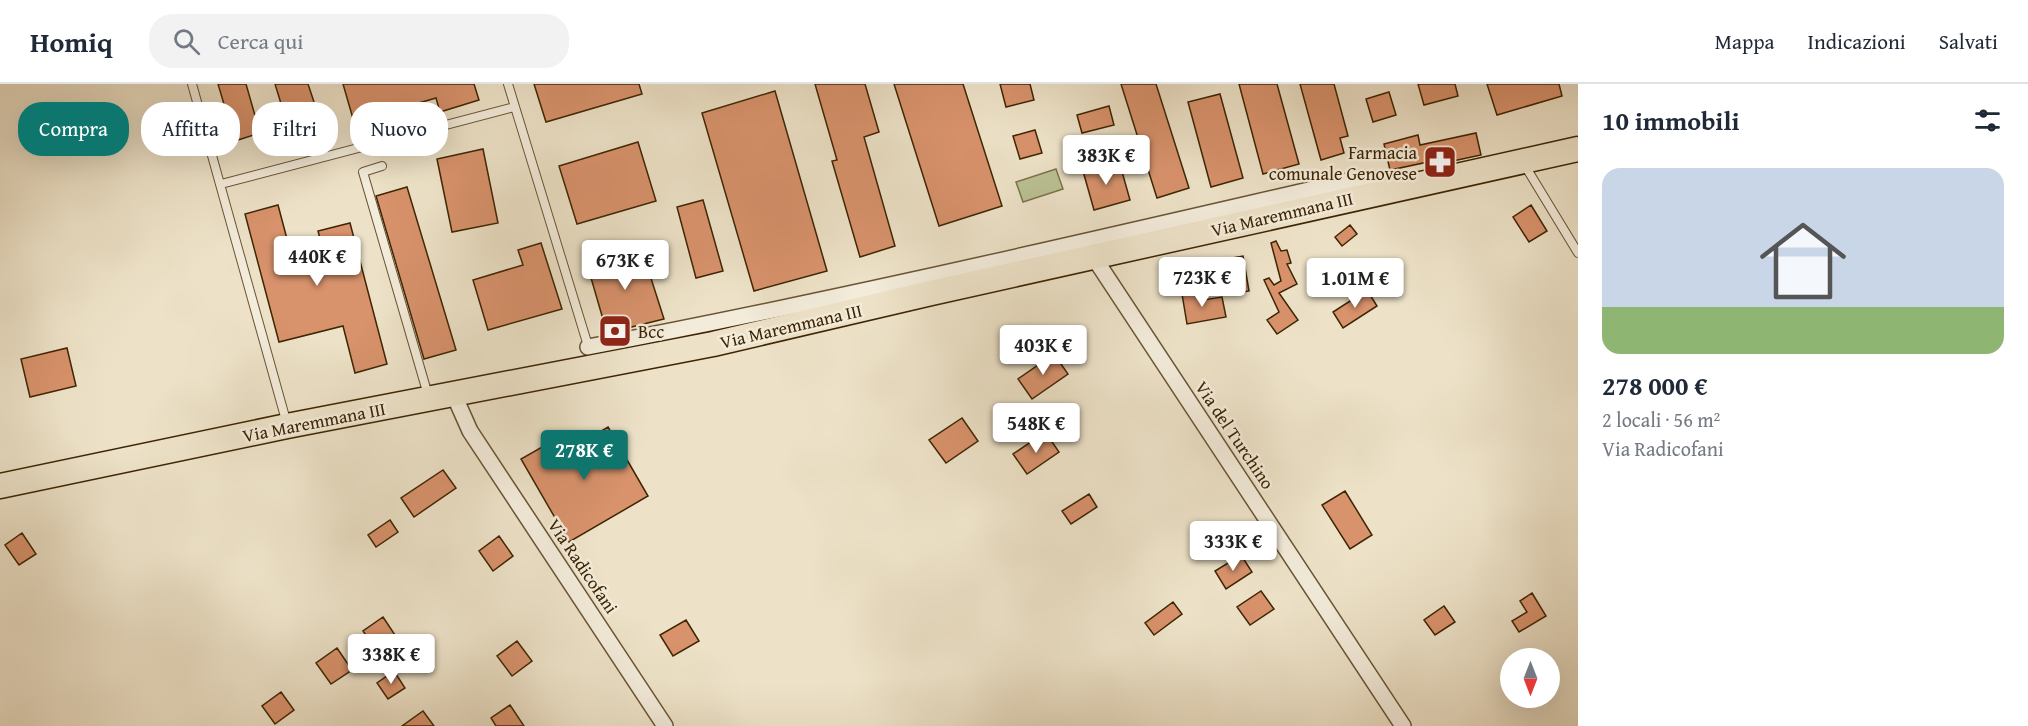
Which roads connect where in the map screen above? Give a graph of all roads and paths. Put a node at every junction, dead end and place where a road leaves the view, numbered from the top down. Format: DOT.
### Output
graph roads {
  1 [pos="192,84"];
  2 [pos="508,84"];
  3 [pos="514,107"];
  4 [pos="1578,148"];
  5 [pos="1521,160"];
  6 [pos="381,166"];
  7 [pos="221,184"];
  8 [pos="1384,191"];
  9 [pos="1578,253"];
  10 [pos="1093,256"];
  11 [pos="591,358"];
  12 [pos="454,395"];
  13 [pos="429,400"];
  14 [pos="287,426"];
  15 [pos="0,486"];
  16 [pos="665,726"];
  17 [pos="1403,726"];
  1 -- 7 [label="lane"];
  2 -- 3 [label="lane"];
  3 -- 7 [label="lane"];
  3 -- 11 [label="lane"];
  4 -- 5 [label="main road, Via Maremmana III"];
  5 -- 8 [label="main road, Via Maremmana III"];
  5 -- 9 [label="lane"];
  6 -- 13 [label="lane"];
  7 -- 14 [label="lane"];
  8 -- 10 [label="main road, Via Maremmana III"];
  8 -- 11 [label="street"];
  10 -- 11 [label="main road, Via Maremmana III"];
  10 -- 17 [label="street, Via del Turchino"];
  11 -- 12 [label="main road, Via Maremmana III"];
  12 -- 13 [label="main road, Via Maremmana III"];
  12 -- 16 [label="street, Via Radicofani"];
  13 -- 14 [label="main road, Via Maremmana III"];
  14 -- 15 [label="main road, Via Maremmana III"];
}
